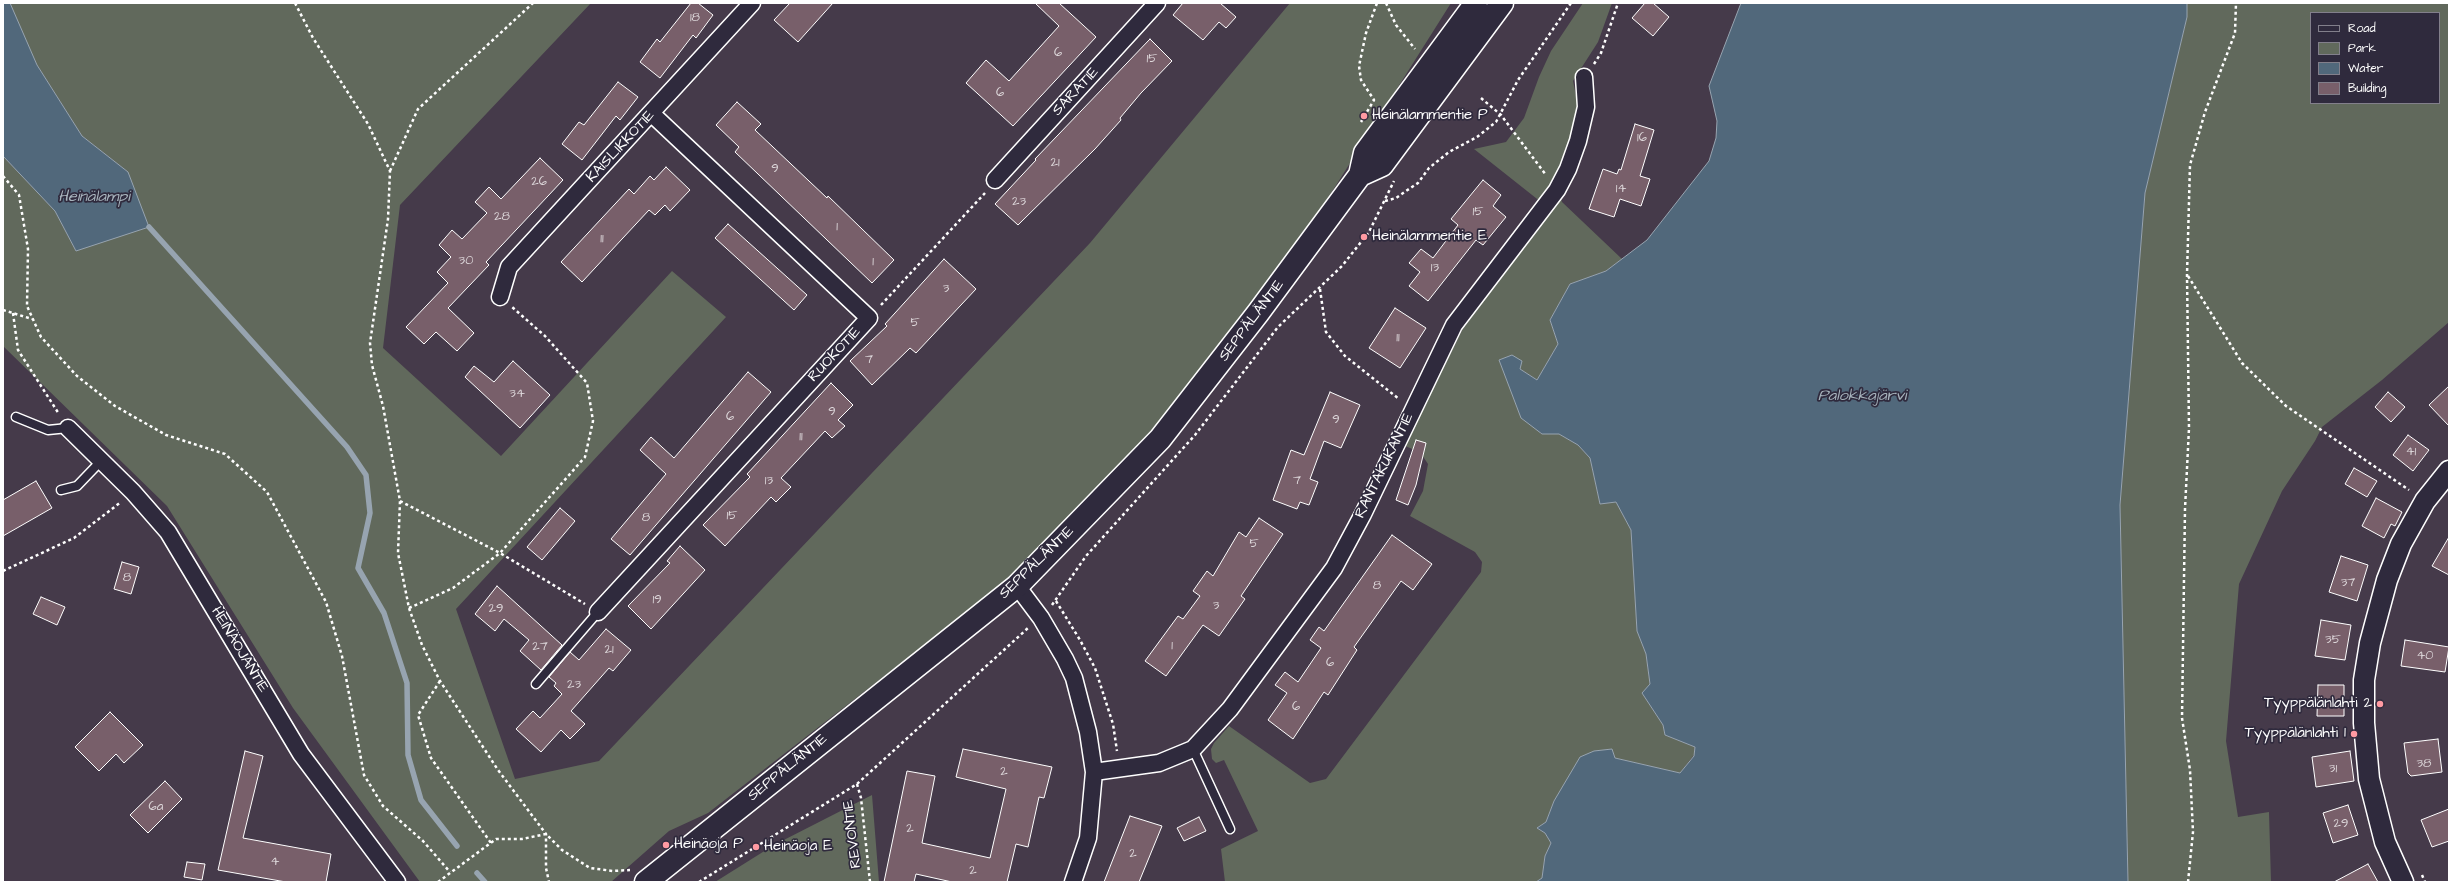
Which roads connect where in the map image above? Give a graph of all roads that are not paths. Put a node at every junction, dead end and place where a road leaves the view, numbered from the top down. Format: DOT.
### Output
graph roads {
  1 [pos="752,3"];
  2 [pos="1158,3"];
  3 [pos="1476,3"];
  4 [pos="1502,3"];
  5 [pos="1584,77"];
  6 [pos="652,114"];
  7 [pos="1360,175"];
  8 [pos="995,180"];
  9 [pos="500,296"];
  10 [pos="16,417"];
  11 [pos="68,428"];
  12 [pos="102,461"];
  13 [pos="2449,471"];
  14 [pos="61,490"];
  15 [pos="1017,586"];
  16 [pos="598,612"];
  17 [pos="536,684"];
  18 [pos="1193,749"];
  19 [pos="1094,772"];
  20 [pos="1230,829"];
  21 [pos="639,876"];
  22 [pos="397,882"];
  23 [pos="1073,882"];
  24 [pos="2403,882"];
  1 -- 6 [label="street, KAISLIKKOTIE"];
  2 -- 8 [label="street, SARATIE"];
  3 -- 7 [label="main road, SEPPÄLÄNTIE"];
  4 -- 7 [label="main road, SEPPÄLÄNTIE"];
  5 -- 18 [label="street, RANTAKUKANTIE"];
  6 -- 9 [label="street, KAISLIKKOTIE"];
  6 -- 16 [label="street, RUOKOTIE"];
  7 -- 15 [label="main road, SEPPÄLÄNTIE"];
  10 -- 11 [label="lane"];
  11 -- 12 [label="street, HEINÄOJANTIE"];
  12 -- 14 [label="lane"];
  12 -- 22 [label="street, HEINÄOJANTIE"];
  13 -- 24 [label="street"];
  15 -- 19 [label="street"];
  15 -- 21 [label="main road, SEPPÄLÄNTIE"];
  16 -- 17 [label="lane"];
  18 -- 19 [label="street, RANTAKUKANTIE"];
  18 -- 20 [label="lane"];
  19 -- 23 [label="street"];
}
